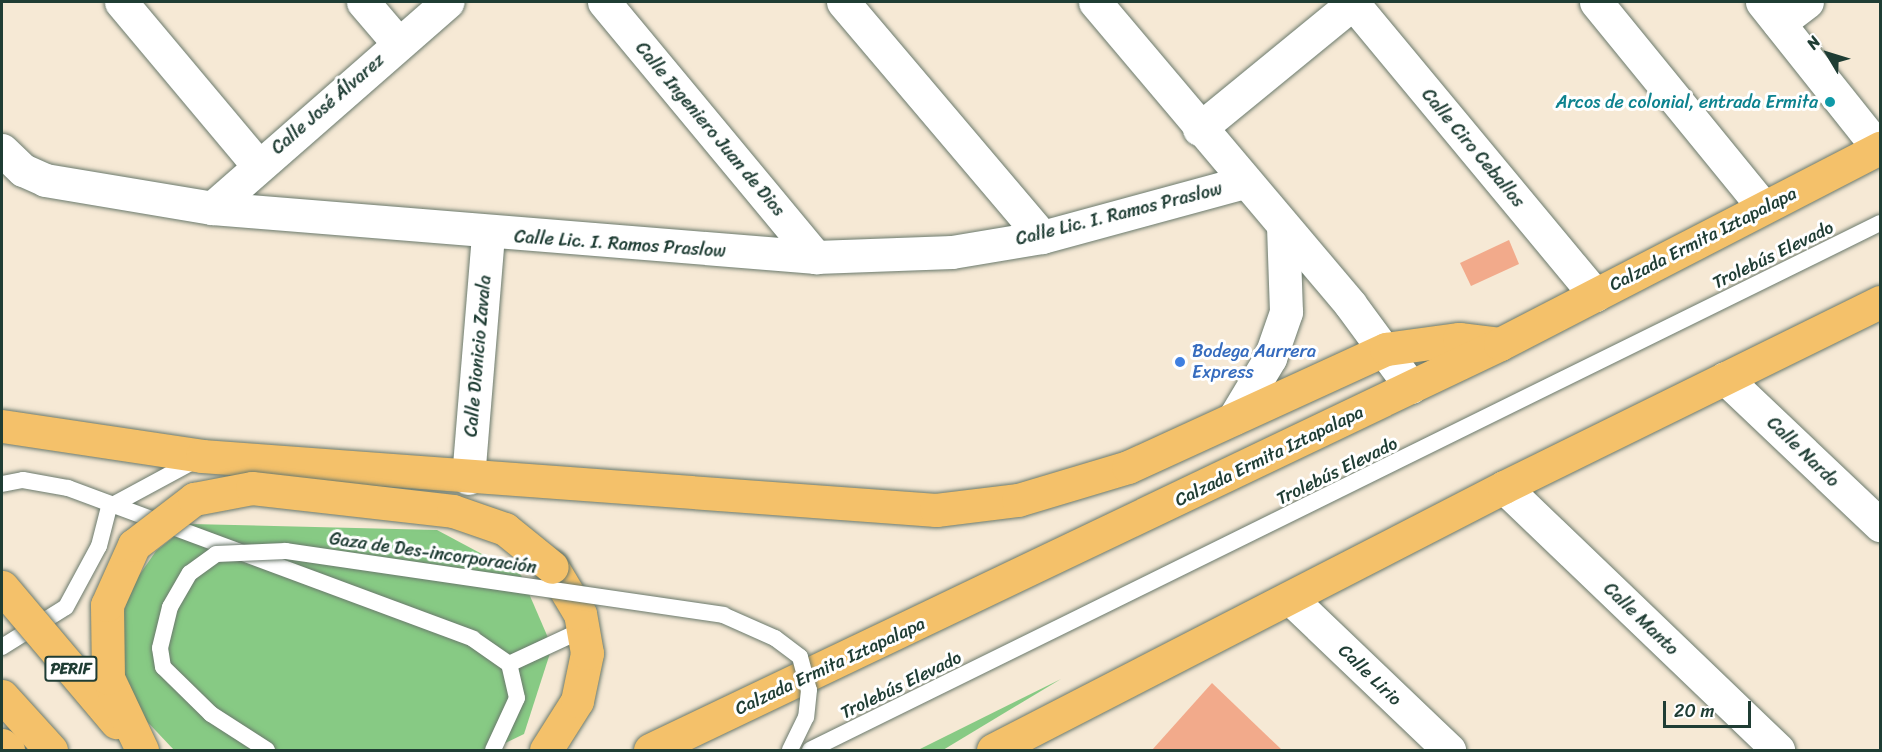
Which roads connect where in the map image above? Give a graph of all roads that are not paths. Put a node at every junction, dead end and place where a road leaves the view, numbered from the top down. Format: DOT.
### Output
graph roads {
  1 [pos="122,2"];
  2 [pos="363,2"];
  3 [pos="447,2"];
  4 [pos="604,2"];
  5 [pos="843,2"];
  6 [pos="1095,2"];
  7 [pos="1353,2"];
  8 [pos="1596,2"];
  9 [pos="1807,2"];
  10 [pos="1771,12"];
  11 [pos="398,43"];
  12 [pos="1199,129"];
  13 [pos="1880,149"];
  14 [pos="2,150"];
  15 [pos="258,165"];
  16 [pos="1244,182"];
  17 [pos="212,207"];
  18 [pos="1763,207"];
  19 [pos="1881,224"];
  20 [pos="1283,226"];
  21 [pos="488,234"];
  22 [pos="1042,237"];
  23 [pos="816,257"];
  24 [pos="1595,295"];
  25 [pos="1881,302"];
  26 [pos="1500,344"];
  27 [pos="1386,349"];
  28 [pos="1725,378"];
  29 [pos="1411,387"];
  30 [pos="1234,418"];
  31 [pos="2,426"];
  32 [pos="202,456"];
  33 [pos="468,478"];
  34 [pos="2,484"];
  35 [pos="1504,487"];
  36 [pos="109,507"];
  37 [pos="1881,525"];
  38 [pos="2,587"];
  39 [pos="1291,599"];
  40 [pos="584,629"];
  41 [pos="2,647"];
  42 [pos="509,664"];
  43 [pos="2,696"];
  44 [pos="2,745"];
  45 [pos="8,750"];
  46 [pos="51,750"];
  47 [pos="141,750"];
  48 [pos="267,750"];
  49 [pos="493,750"];
  50 [pos="546,750"];
  51 [pos="650,750"];
  52 [pos="790,750"];
  53 [pos="810,750"];
  54 [pos="993,750"];
  55 [pos="1449,750"];
  56 [pos="1778,750"];
  1 -- 15 [label="street"];
  2 -- 11 [label="street"];
  3 -- 11 [label="street, Calle José Álvarez"];
  4 -- 23 [label="street, Calle Ingeniero Juan de Dios"];
  5 -- 22 [label="street"];
  6 -- 12 [label="street"];
  7 -- 12 [label="street"];
  7 -- 24 [label="street, Calle Ciro Ceballos"];
  8 -- 18 [label="street"];
  9 -- 10 [label="street"];
  10 -- 13 [label="street"];
  11 -- 15 [label="street, Calle José Álvarez"];
  12 -- 16 [label="street"];
  13 -- 18 [label="main road, Calzada Ermita Iztapalapa"];
  14 -- 17 [label="street, Calle Lic. I. Ramos Praslow"];
  15 -- 17 [label="street, Calle José Álvarez"];
  16 -- 20 [label="street"];
  16 -- 22 [label="street, Calle Lic. I. Ramos Praslow"];
  17 -- 21 [label="street, Calle Lic. I. Ramos Praslow"];
  18 -- 24 [label="main road, Calzada Ermita Iztapalapa"];
  19 -- 53 [label="lane, Trolebús Elevado"];
  20 -- 27 [label="street"];
  20 -- 30 [label="street"];
  21 -- 23 [label="street, Calle Lic. I. Ramos Praslow"];
  21 -- 33 [label="street, Calle Dionicio Zavala"];
  22 -- 23 [label="street, Calle Lic. I. Ramos Praslow"];
  24 -- 26 [label="main road, Calzada Ermita Iztapalapa"];
  25 -- 28 [label="main road"];
  26 -- 27 [label="main road"];
  26 -- 29 [label="main road, Calzada Ermita Iztapalapa"];
  27 -- 29 [label="street"];
  27 -- 30 [label="main road"];
  28 -- 35 [label="main road"];
  28 -- 37 [label="street, Calle Nardo"];
  29 -- 51 [label="main road, Calzada Ermita Iztapalapa"];
  30 -- 33 [label="main road"];
  31 -- 32 [label="main road"];
  32 -- 33 [label="main road"];
  32 -- 36 [label="lane"];
  34 -- 36 [label="lane"];
  35 -- 39 [label="main road"];
  35 -- 56 [label="street, Calle Manto"];
  36 -- 41 [label="lane"];
  36 -- 42 [label="lane"];
  38 -- 47 [label="main road, PERIF, bridge"];
  39 -- 54 [label="main road"];
  39 -- 55 [label="street, Calle Lirio"];
  40 -- 42 [label="lane"];
  40 -- 47 [label="main road, bridge"];
  40 -- 50 [label="main road"];
  42 -- 49 [label="lane"];
  43 -- 46 [label="main road"];
  44 -- 45 [label="main road"];
  48 -- 52 [label="lane, Gaza de Des-incorporación, bridge"];
}
